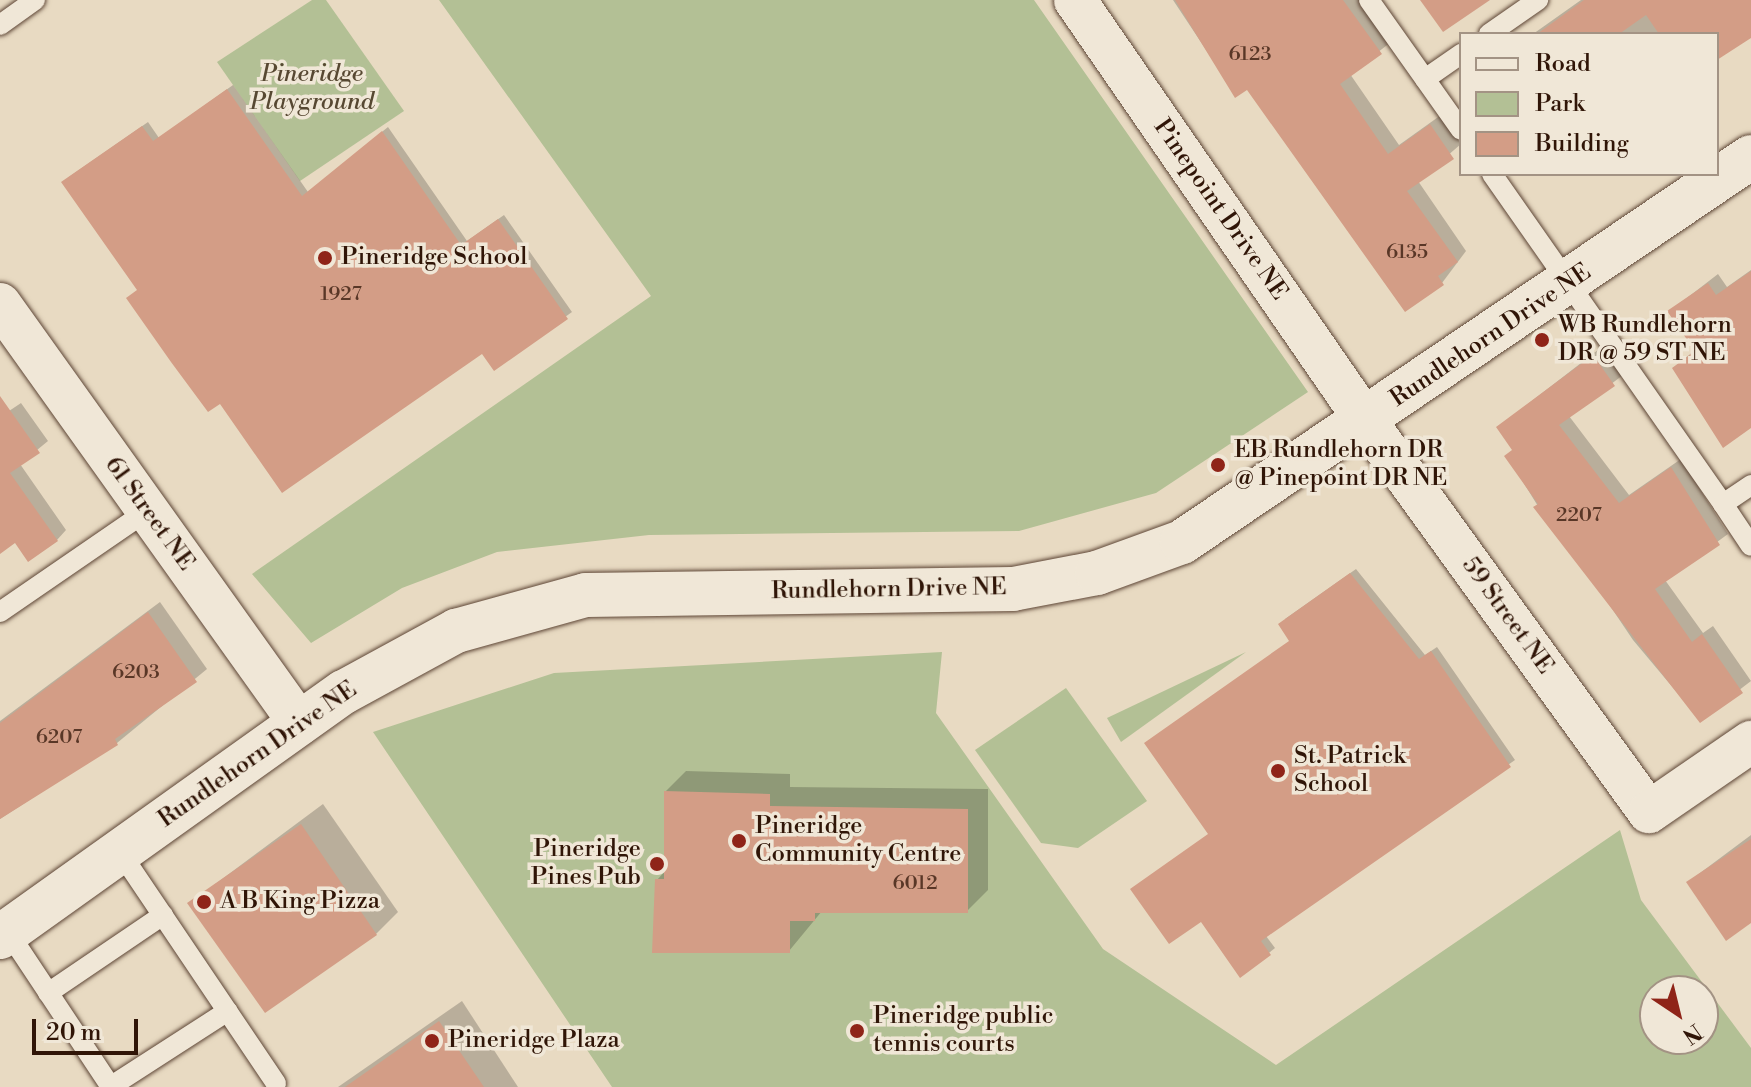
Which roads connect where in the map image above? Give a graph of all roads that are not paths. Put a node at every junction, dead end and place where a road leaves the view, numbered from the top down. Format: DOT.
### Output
graph roads {
  1 [pos="35,0"];
  2 [pos="1075,0"];
  3 [pos="1369,0"];
  4 [pos="1538,0"];
  5 [pos="0,25"];
  6 [pos="1492,32"];
  7 [pos="1459,55"];
  8 [pos="1425,79"];
  9 [pos="1459,127"];
  10 [pos="1751,157"];
  11 [pos="1493,176"];
  12 [pos="1569,283"];
  13 [pos="2,310"];
  14 [pos="1365,420"];
  15 [pos="1751,485"];
  16 [pos="1723,504"];
  17 [pos="147,511"];
  18 [pos="1751,546"];
  19 [pos="0,612"];
  20 [pos="300,724"];
  21 [pos="1751,742"];
  22 [pos="120,852"];
  23 [pos="163,915"];
  24 [pos="4,934"];
  25 [pos="48,993"];
  26 [pos="228,1011"];
  27 [pos="276,1083"];
  28 [pos="111,1087"];
  1 -- 5 [label="lane"];
  2 -- 14 [label="street, Pinepoint Drive NE"];
  3 -- 8 [label="lane"];
  4 -- 6 [label="lane"];
  7 -- 8 [label="lane"];
  8 -- 9 [label="lane"];
  10 -- 12 [label="street, Rundlehorn Drive NE"];
  11 -- 12 [label="lane"];
  12 -- 14 [label="street, Rundlehorn Drive NE"];
  12 -- 16 [label="lane"];
  13 -- 17 [label="street, 61 Street NE"];
  14 -- 20 [label="street, Rundlehorn Drive NE"];
  14 -- 21 [label="street, 59 Street NE"];
  15 -- 16 [label="lane"];
  16 -- 18 [label="lane"];
  17 -- 19 [label="lane"];
  17 -- 20 [label="street, 61 Street NE"];
  20 -- 22 [label="street, Rundlehorn Drive NE"];
  22 -- 23 [label="lane"];
  22 -- 24 [label="street, Rundlehorn Drive NE"];
  23 -- 25 [label="lane"];
  23 -- 26 [label="lane"];
  24 -- 25 [label="lane"];
  25 -- 28 [label="lane"];
  26 -- 27 [label="lane"];
  26 -- 28 [label="lane"];
}
